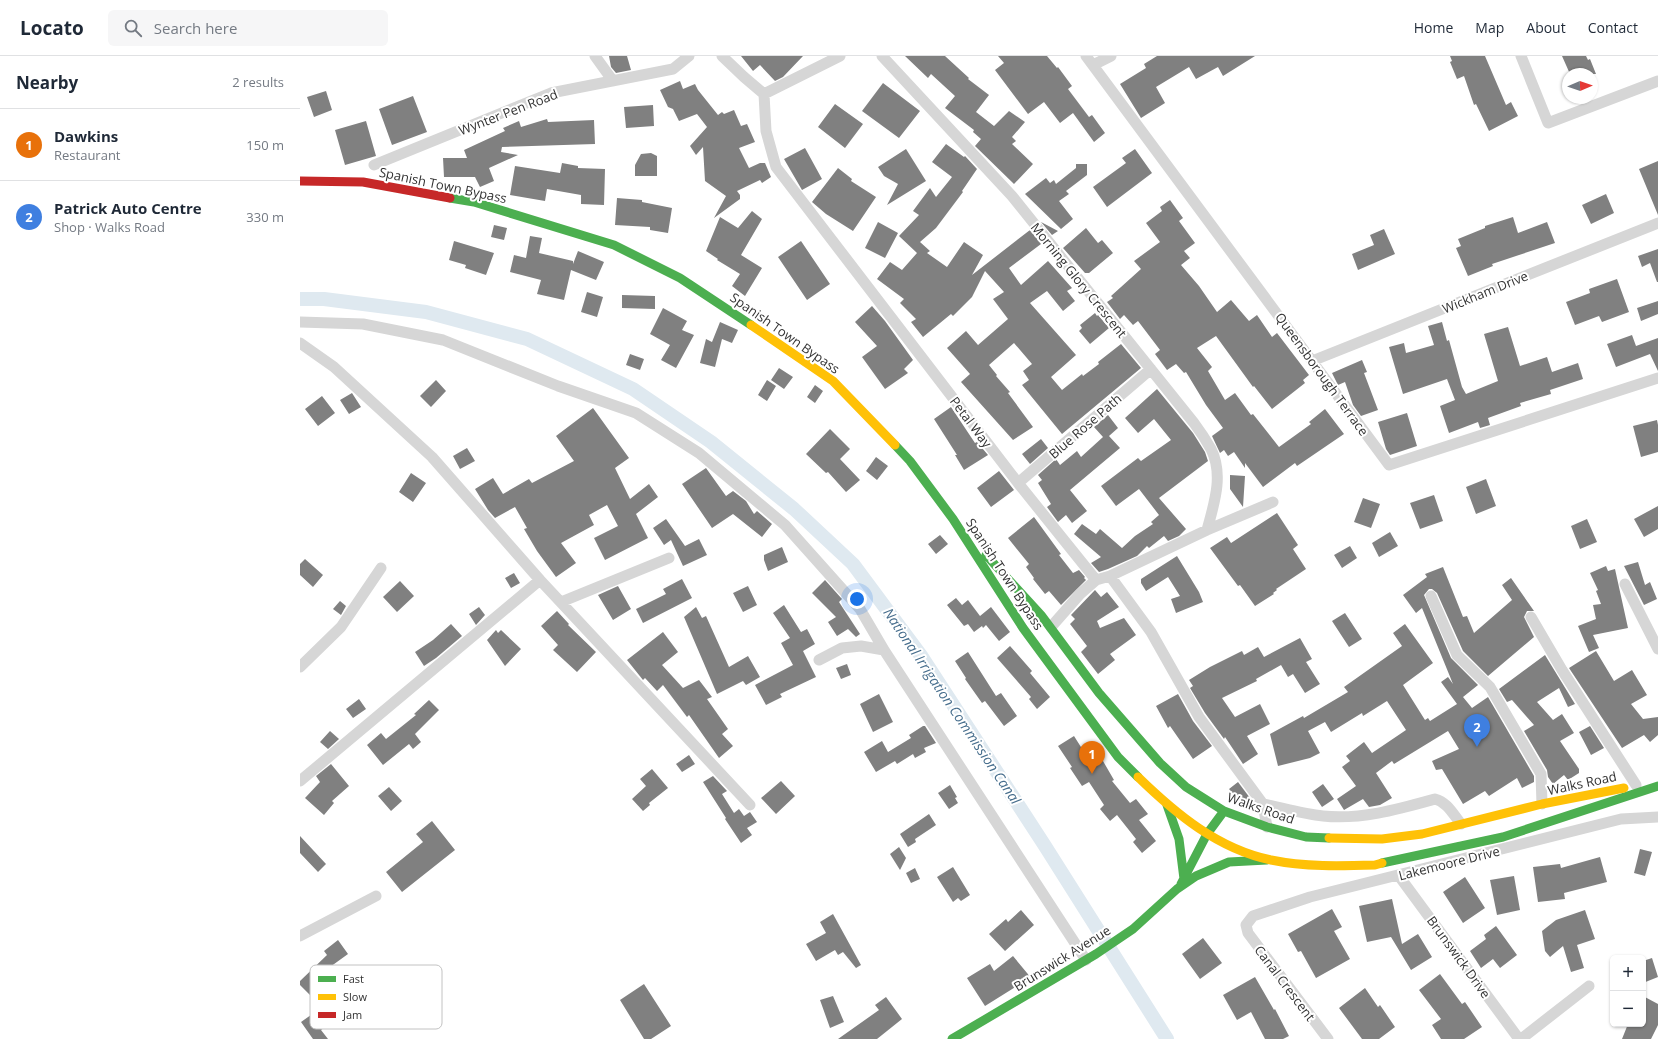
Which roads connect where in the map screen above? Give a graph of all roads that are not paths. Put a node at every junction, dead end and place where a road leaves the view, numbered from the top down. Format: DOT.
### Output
graph roads {
  1 [pos="595,56"];
  2 [pos="689,56"];
  3 [pos="722,56"];
  4 [pos="840,56"];
  5 [pos="882,56"];
  6 [pos="1111,56"];
  7 [pos="1521,56"];
  8 [pos="1090,60"];
  9 [pos="613,81"];
  10 [pos="1658,81"];
  11 [pos="764,94"];
  12 [pos="374,165"];
  13 [pos="300,181"];
  14 [pos="1658,222"];
  15 [pos="300,322"];
  16 [pos="300,343"];
  17 [pos="1312,361"];
  18 [pos="1151,369"];
  19 [pos="1658,378"];
  20 [pos="1018,483"];
  21 [pos="1273,502"];
  22 [pos="953,519"];
  23 [pos="1207,530"];
  24 [pos="669,558"];
  25 [pos="381,568"];
  26 [pos="1110,576"];
  27 [pos="540,580"];
  28 [pos="1096,580"];
  29 [pos="1625,584"];
  30 [pos="1431,596"];
  31 [pos="561,602"];
  32 [pos="1531,617"];
  33 [pos="1051,627"];
  34 [pos="1658,649"];
  35 [pos="884,650"];
  36 [pos="819,660"];
  37 [pos="300,667"];
  38 [pos="300,781"];
  39 [pos="1658,781"];
  40 [pos="1636,785"];
  41 [pos="1658,786"];
  42 [pos="1263,804"];
  43 [pos="1542,804"];
  44 [pos="750,805"];
  45 [pos="1167,805"];
  46 [pos="1224,811"];
  47 [pos="1658,817"];
  48 [pos="1461,824"];
  49 [pos="1267,827"];
  50 [pos="1207,834"];
  51 [pos="1271,860"];
  52 [pos="1399,876"];
  53 [pos="1184,879"];
  54 [pos="1177,889"];
  55 [pos="376,896"];
  56 [pos="1246,924"];
  57 [pos="300,936"];
  58 [pos="1086,960"];
  59 [pos="1589,986"];
  60 [pos="952,1039"];
  61 [pos="1328,1039"];
  62 [pos="1520,1039"];
  1 -- 9 [label="street"];
  2 -- 9 [label="street, Wynter Pen Road"];
  3 -- 11 [label="street"];
  4 -- 11 [label="street"];
  5 -- 18 [label="street, Morning Glory Crescent"];
  6 -- 8 [label="street"];
  7 -- 10 [label="street"];
  8 -- 17 [label="street, Queensborough Terrace"];
  9 -- 12 [label="street, Wynter Pen Road"];
  11 -- 20 [label="street, Petal Way"];
  13 -- 22 [label="main road, Spanish Town Bypass"];
  14 -- 17 [label="street, Wickham Drive"];
  15 -- 35 [label="street"];
  16 -- 27 [label="street"];
  17 -- 19 [label="street, Queensborough Terrace"];
  18 -- 20 [label="street, Blue Rose Path"];
  18 -- 23 [label="street, Morning Glory Crescent"];
  20 -- 28 [label="street, Petal Way"];
  21 -- 23 [label="street"];
  22 -- 33 [label="main road, Walks Road"];
  22 -- 45 [label="main road, Spanish Town Bypass"];
  23 -- 26 [label="street"];
  24 -- 31 [label="street"];
  25 -- 37 [label="street"];
  26 -- 28 [label="street"];
  26 -- 42 [label="street"];
  27 -- 31 [label="street"];
  27 -- 38 [label="street"];
  28 -- 33 [label="street"];
  29 -- 34 [label="street"];
  30 -- 43 [label="street"];
  31 -- 44 [label="street"];
  32 -- 40 [label="street"];
  33 -- 46 [label="main road, Walks Road"];
  35 -- 36 [label="street"];
  35 -- 58 [label="street"];
  39 -- 40 [label="main road, Walks Road"];
  40 -- 43 [label="main road, Walks Road"];
  41 -- 51 [label="main road, Walks Road"];
  42 -- 48 [label="street"];
  42 -- 49 [label="street"];
  43 -- 48 [label="main road, Walks Road"];
  45 -- 50 [label="main road, Spanish Town Bypass"];
  45 -- 53 [label="main road"];
  46 -- 49 [label="main road, Walks Road"];
  46 -- 50 [label="main road, Brunswick Avenue"];
  47 -- 52 [label="street, Lakemoore Drive"];
  48 -- 49 [label="main road, Walks Road"];
  50 -- 51 [label="main road, Walks Road"];
  50 -- 53 [label="main road, Brunswick Avenue"];
  51 -- 54 [label="main road, Brunswick Avenue"];
  52 -- 56 [label="street, Lakemoore Drive"];
  52 -- 62 [label="street, Brunswick Drive"];
  53 -- 54 [label="main road, Brunswick Avenue"];
  54 -- 58 [label="main road, Brunswick Avenue"];
  55 -- 57 [label="street"];
  56 -- 61 [label="street, Canal Crescent"];
  58 -- 60 [label="main road, Brunswick Avenue"];
  59 -- 62 [label="street"];
}
